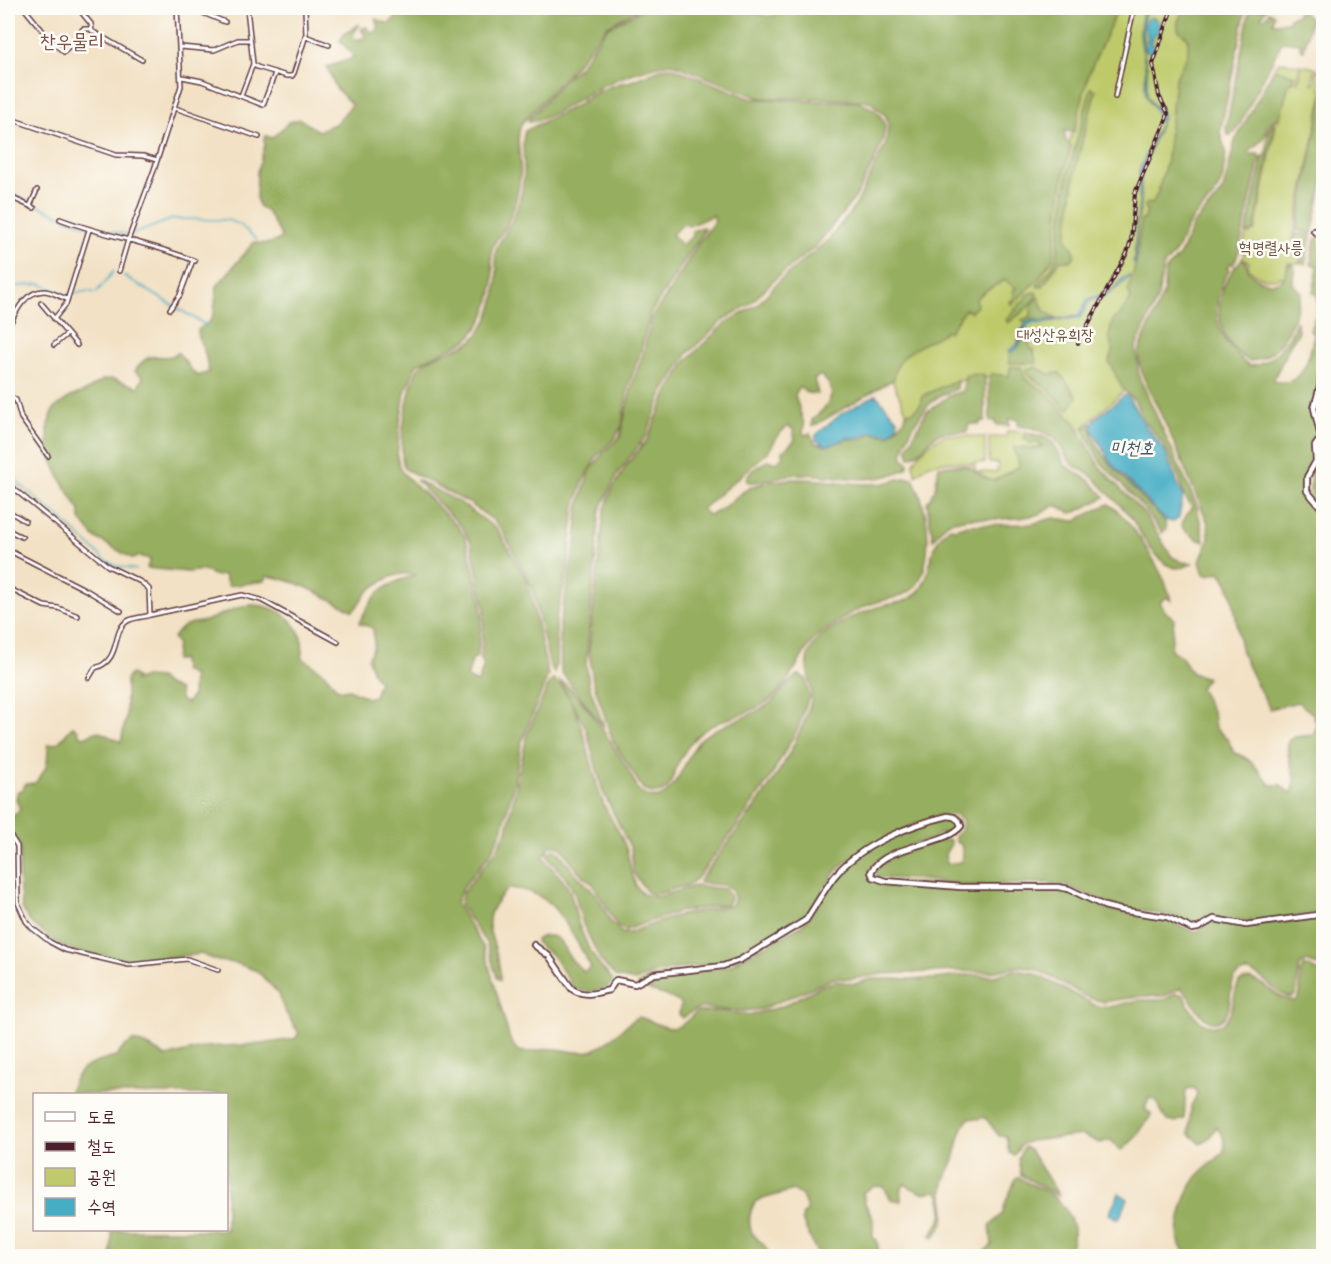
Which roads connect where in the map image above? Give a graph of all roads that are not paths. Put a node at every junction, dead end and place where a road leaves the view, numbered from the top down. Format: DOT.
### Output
graph roads {
  1 [pos="24,8"];
  2 [pos="78,8"];
  3 [pos="177,8"];
  4 [pos="191,8"];
  5 [pos="247,8"];
  6 [pos="305,8"];
  7 [pos="1134,8"];
  8 [pos="225,22"];
  9 [pos="91,29"];
  10 [pos="305,36"];
  11 [pos="249,40"];
  12 [pos="329,45"];
  13 [pos="180,47"];
  14 [pos="142,60"];
  15 [pos="253,63"];
  16 [pos="275,73"];
  17 [pos="182,77"];
  18 [pos="241,96"];
  19 [pos="1115,97"];
  20 [pos="175,108"];
  21 [pos="8,118"];
  22 [pos="259,137"];
  23 [pos="157,160"];
  24 [pos="37,190"];
  25 [pos="8,196"];
  26 [pos="31,204"];
  27 [pos="34,208"];
  28 [pos="60,219"];
  29 [pos="89,230"];
  30 [pos="1314,231"];
  31 [pos="128,240"];
  32 [pos="119,271"];
  33 [pos="1323,281"];
  34 [pos="67,299"];
  35 [pos="41,303"];
  36 [pos="170,309"];
  37 [pos="54,319"];
  38 [pos="8,328"];
  39 [pos="68,334"];
  40 [pos="1323,336"];
  41 [pos="54,345"];
  42 [pos="77,345"];
  43 [pos="8,395"];
  44 [pos="48,456"];
  45 [pos="8,483"];
  46 [pos="8,511"];
  47 [pos="1323,511"];
  48 [pos="25,521"];
  49 [pos="8,530"];
  50 [pos="22,537"];
  51 [pos="8,550"];
  52 [pos="8,588"];
  53 [pos="121,611"];
  54 [pos="150,615"];
  55 [pos="78,616"];
  56 [pos="338,642"];
  57 [pos="89,678"];
  58 [pos="8,832"];
  59 [pos="1323,914"];
  60 [pos="534,945"];
  61 [pos="218,970"];
  1 -- 9 [label="street"];
  2 -- 9 [label="street"];
  3 -- 13 [label="street"];
  4 -- 8 [label="street"];
  5 -- 11 [label="street"];
  6 -- 10 [label="street"];
  7 -- 19 [label="street"];
  9 -- 14 [label="street"];
  10 -- 12 [label="street"];
  10 -- 16 [label="street"];
  11 -- 13 [label="street"];
  11 -- 15 [label="street"];
  13 -- 17 [label="street"];
  15 -- 16 [label="street"];
  15 -- 18 [label="street"];
  16 -- 18 [label="street"];
  17 -- 18 [label="street"];
  17 -- 20 [label="street"];
  20 -- 22 [label="street"];
  20 -- 23 [label="street"];
  21 -- 23 [label="street"];
  23 -- 31 [label="street"];
  24 -- 26 [label="street"];
  25 -- 26 [label="street"];
  26 -- 27 [label="street"];
  28 -- 29 [label="street"];
  29 -- 31 [label="street"];
  29 -- 34 [label="street"];
  30 -- 33 [label="street"];
  31 -- 32 [label="street"];
  31 -- 36 [label="street"];
  34 -- 37 [label="street"];
  34 -- 38 [label="street"];
  35 -- 37 [label="street"];
  37 -- 39 [label="street"];
  39 -- 41 [label="street"];
  39 -- 42 [label="street"];
  40 -- 47 [label="street"];
  43 -- 44 [label="street"];
  45 -- 54 [label="street"];
  46 -- 48 [label="street"];
  49 -- 50 [label="street"];
  51 -- 53 [label="street"];
  52 -- 55 [label="street"];
  54 -- 56 [label="street"];
  54 -- 57 [label="street"];
  58 -- 61 [label="street"];
  59 -- 60 [label="street"];
}
